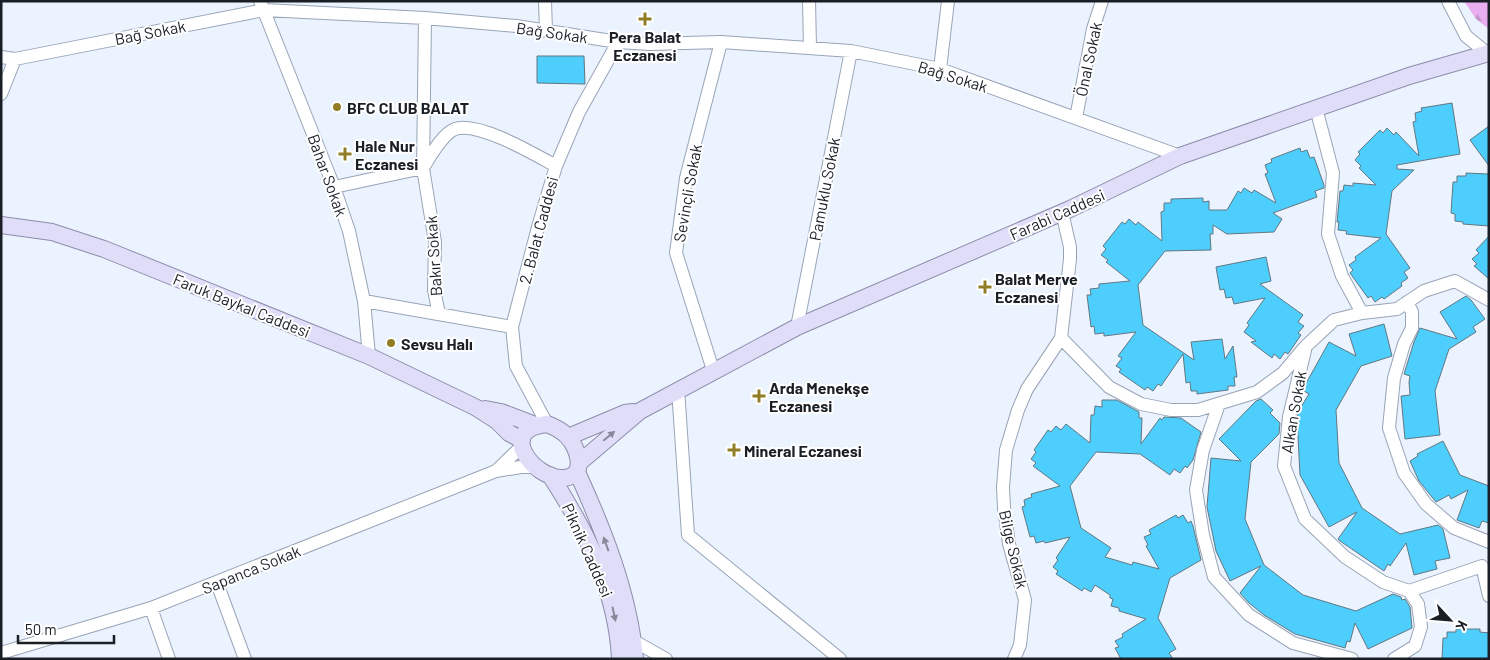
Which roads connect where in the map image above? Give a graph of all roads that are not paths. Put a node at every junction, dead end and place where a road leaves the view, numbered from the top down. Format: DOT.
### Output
graph roads {
  1 [pos="545,1"];
  2 [pos="809,1"];
  3 [pos="948,1"];
  4 [pos="1102,1"];
  5 [pos="1448,1"];
  6 [pos="262,6"];
  7 [pos="325,7"];
  8 [pos="425,18"];
  9 [pos="546,31"];
  10 [pos="618,42"];
  11 [pos="721,42"];
  12 [pos="810,48"];
  13 [pos="851,51"];
  14 [pos="1488,53"];
  15 [pos="1,57"];
  16 [pos="14,58"];
  17 [pos="940,68"];
  18 [pos="1,94"];
  19 [pos="1316,108"];
  20 [pos="1076,118"];
  21 [pos="1180,156"];
  22 [pos="556,166"];
  23 [pos="423,168"];
  24 [pos="334,187"];
  25 [pos="1062,212"];
  26 [pos="1,225"];
  27 [pos="364,300"];
  28 [pos="1489,300"];
  29 [pos="1406,302"];
  30 [pos="1362,313"];
  31 [pos="439,314"];
  32 [pos="512,327"];
  33 [pos="797,327"];
  34 [pos="1062,338"];
  35 [pos="1306,346"];
  36 [pos="369,356"];
  37 [pos="713,370"];
  38 [pos="678,389"];
  39 [pos="1219,404"];
  40 [pos="475,406"];
  41 [pos="640,411"];
  42 [pos="541,425"];
  43 [pos="568,437"];
  44 [pos="522,443"];
  45 [pos="578,468"];
  46 [pos="496,471"];
  47 [pos="544,471"];
  48 [pos="1489,542"];
  49 [pos="1485,562"];
  50 [pos="217,582"];
  51 [pos="1409,590"];
  52 [pos="1489,596"];
  53 [pos="150,608"];
  54 [pos="634,641"];
  55 [pos="1,654"];
  56 [pos="169,659"];
  57 [pos="245,659"];
  58 [pos="620,659"];
  59 [pos="635,659"];
  60 [pos="666,659"];
  61 [pos="840,659"];
  62 [pos="1014,659"];
  63 [pos="1352,659"];
  64 [pos="1394,659"];
  1 -- 9 [label="street"];
  2 -- 12 [label="street"];
  3 -- 17 [label="street"];
  4 -- 20 [label="street, Önal Sokak"];
  5 -- 14 [label="street"];
  6 -- 7 [label="street, Bağ Sokak"];
  6 -- 16 [label="street, Bağ Sokak"];
  6 -- 24 [label="street, Bahar Sokak"];
  7 -- 8 [label="street, Bağ Sokak"];
  8 -- 9 [label="street, Bağ Sokak"];
  8 -- 23 [label="street, Bakır Sokak"];
  9 -- 10 [label="street, Bağ Sokak"];
  10 -- 11 [label="street, Bağ Sokak"];
  10 -- 22 [label="street, 2. Balat Caddesi"];
  11 -- 12 [label="street, Bağ Sokak"];
  11 -- 37 [label="street, Sevinçli Sokak"];
  12 -- 13 [label="street, Bağ Sokak"];
  13 -- 17 [label="street, Bağ Sokak"];
  13 -- 33 [label="street, Pamuklu Sokak"];
  14 -- 19 [label="main road, Farabi Caddesi"];
  15 -- 16 [label="street, Bağ Sokak"];
  16 -- 18 [label="street"];
  17 -- 20 [label="street, Bağ Sokak"];
  19 -- 21 [label="main road, Farabi Caddesi"];
  19 -- 30 [label="street"];
  20 -- 21 [label="street, Bağ Sokak"];
  21 -- 25 [label="main road, Farabi Caddesi"];
  22 -- 23 [label="street"];
  22 -- 32 [label="street, 2. Balat Caddesi"];
  23 -- 24 [label="street"];
  23 -- 31 [label="street, Bakır Sokak"];
  24 -- 27 [label="street, Bahar Sokak"];
  25 -- 33 [label="main road, Farabi Caddesi"];
  25 -- 34 [label="street, Bilge Sokak"];
  26 -- 36 [label="main road, Faruk Baykal Caddesi"];
  27 -- 31 [label="street"];
  27 -- 36 [label="street, Bahar Sokak"];
  28 -- 29 [label="street"];
  29 -- 30 [label="street"];
  29 -- 48 [label="street"];
  30 -- 35 [label="street"];
  31 -- 32 [label="street"];
  32 -- 42 [label="street, 2. Balat Caddesi"];
  33 -- 37 [label="main road, Farabi Caddesi"];
  34 -- 39 [label="street"];
  34 -- 62 [label="street, Bilge Sokak"];
  35 -- 39 [label="street"];
  35 -- 51 [label="street, Alkan Sokak"];
  36 -- 40 [label="main road, Faruk Baykal Caddesi"];
  37 -- 38 [label="main road, Farabi Caddesi"];
  38 -- 41 [label="main road, Farabi Caddesi"];
  38 -- 61 [label="street"];
  39 -- 63 [label="street"];
  40 -- 42 [label="main road"];
  40 -- 44 [label="main road"];
  41 -- 43 [label="main road"];
  45 -- 41 [label="main road, one-way"];
  42 -- 43 [label="main road"];
  42 -- 44 [label="main road"];
  43 -- 45 [label="main road"];
  44 -- 46 [label="street, Sapanca Sokak"];
  44 -- 47 [label="main road"];
  45 -- 47 [label="main road"];
  54 -- 45 [label="main road, Piknik Caddesi, one-way"];
  46 -- 47 [label="street, Sapanca Sokak"];
  46 -- 50 [label="street, Sapanca Sokak"];
  47 -- 58 [label="main road, Piknik Caddesi, one-way"];
  49 -- 51 [label="street"];
  49 -- 52 [label="street"];
  50 -- 53 [label="street, Sapanca Sokak"];
  50 -- 57 [label="street"];
  51 -- 64 [label="street"];
  53 -- 55 [label="street, Sapanca Sokak"];
  53 -- 56 [label="street"];
  54 -- 59 [label="main road, Piknik Caddesi"];
  54 -- 60 [label="street"];
}
